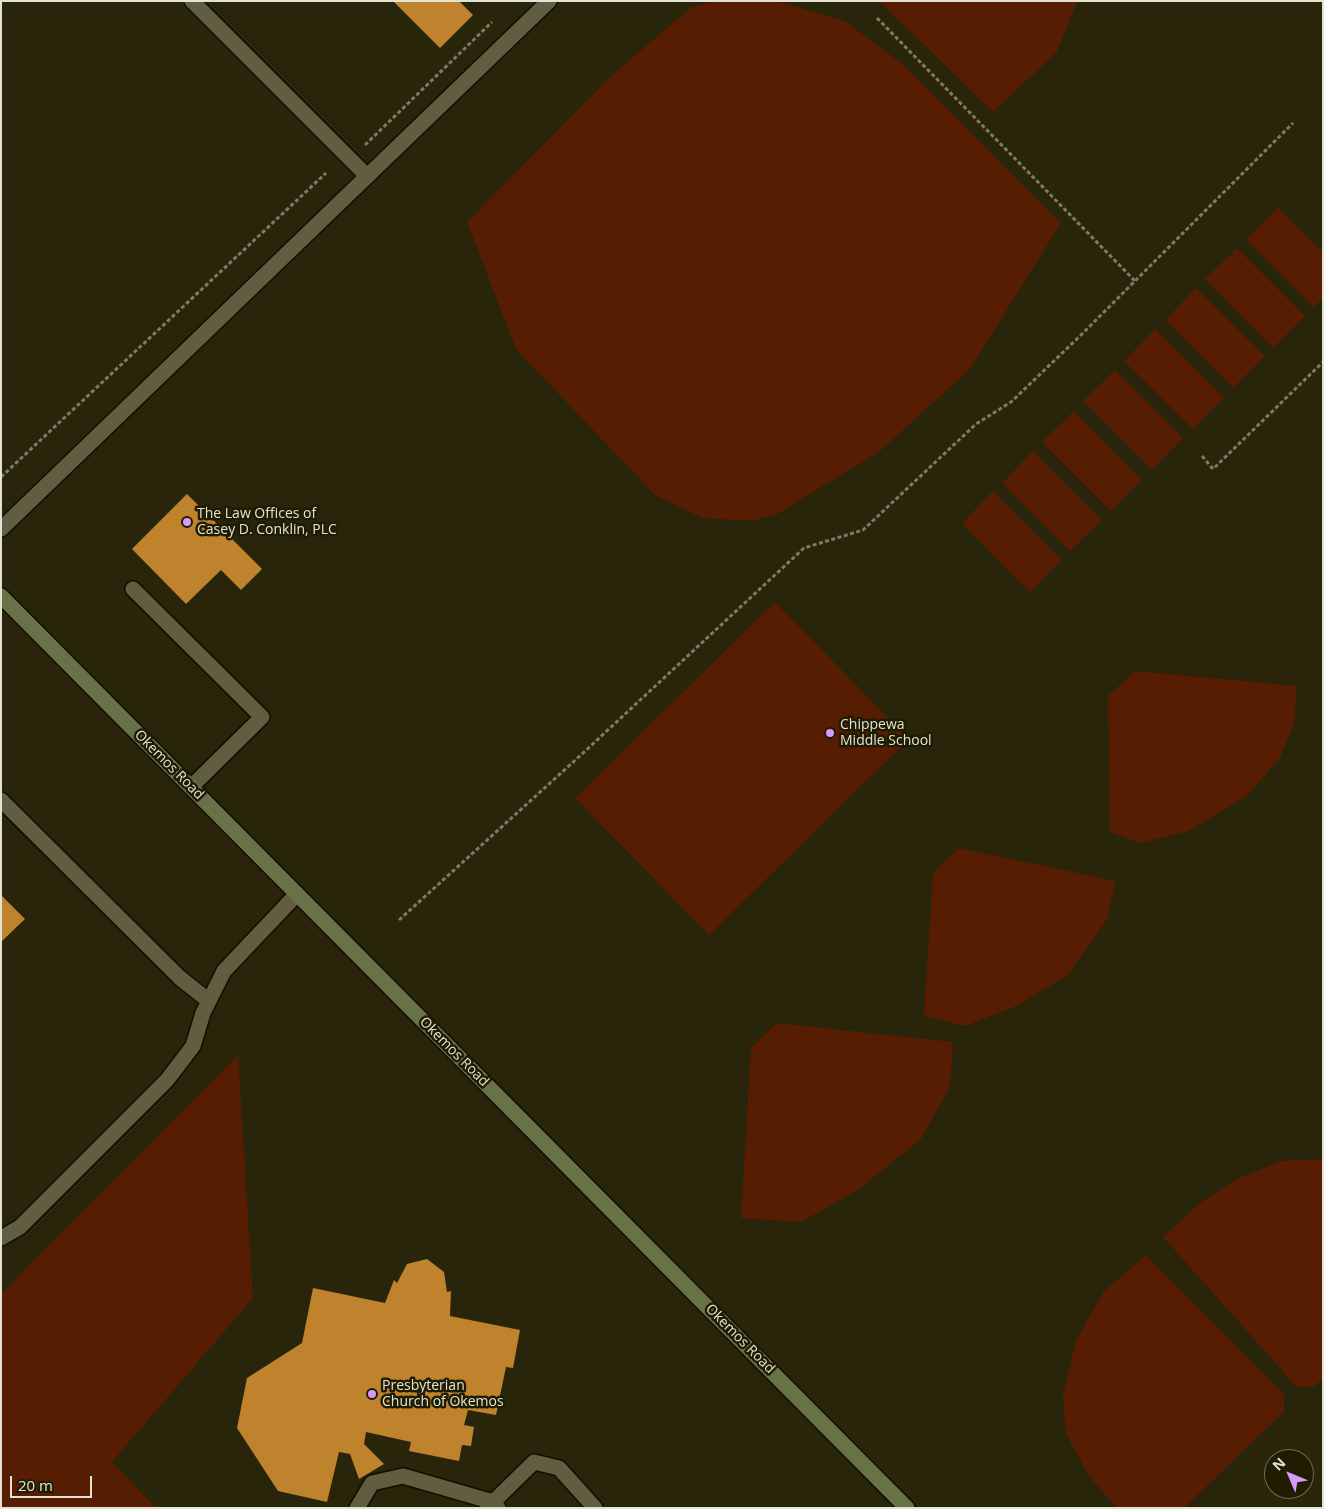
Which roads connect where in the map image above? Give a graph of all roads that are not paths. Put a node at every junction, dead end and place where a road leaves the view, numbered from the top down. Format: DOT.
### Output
graph roads {
  1 [pos="192,1"];
  2 [pos="539,4"];
  3 [pos="367,176"];
  4 [pos="1,529"];
  5 [pos="133,589"];
  6 [pos="1,596"];
  7 [pos="191,787"];
  8 [pos="1,800"];
  9 [pos="297,894"];
  10 [pos="209,1001"];
  11 [pos="1,1238"];
  12 [pos="493,1506"];
  13 [pos="357,1508"];
  14 [pos="595,1508"];
  15 [pos="907,1508"];
  1 -- 3 [label="lane"];
  2 -- 3 [label="lane"];
  3 -- 4 [label="lane"];
  5 -- 7 [label="lane"];
  6 -- 7 [label="main road, Okemos Road"];
  7 -- 9 [label="main road, Okemos Road"];
  8 -- 10 [label="lane"];
  9 -- 10 [label="lane"];
  9 -- 15 [label="main road, Okemos Road"];
  10 -- 11 [label="lane"];
  12 -- 13 [label="lane"];
  12 -- 14 [label="lane"];
}
